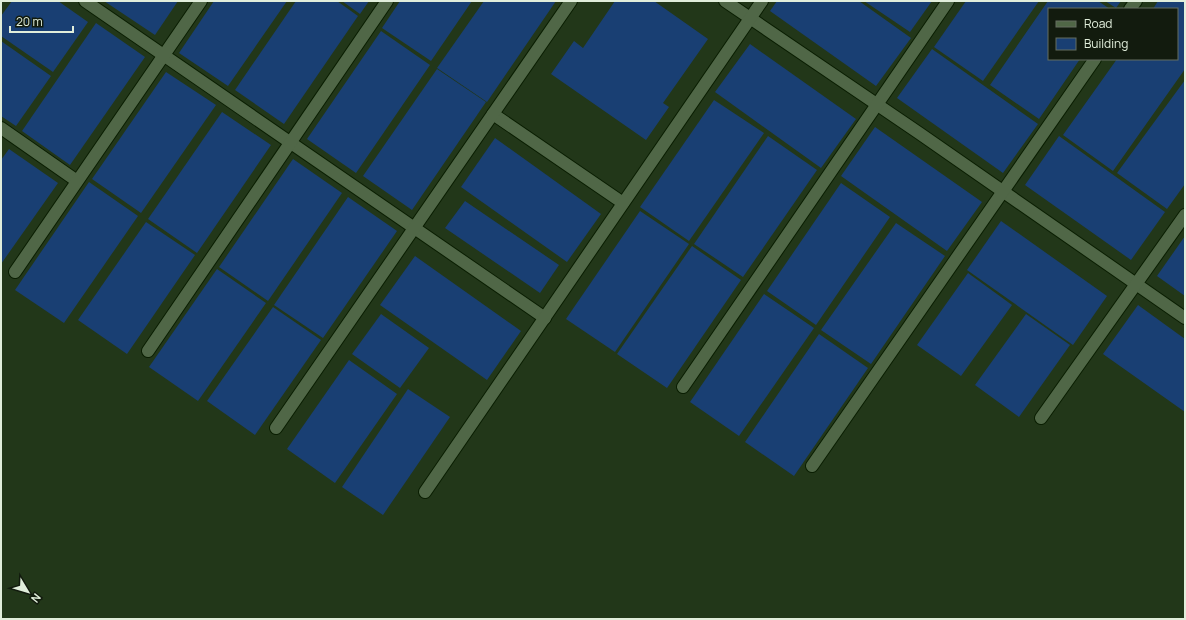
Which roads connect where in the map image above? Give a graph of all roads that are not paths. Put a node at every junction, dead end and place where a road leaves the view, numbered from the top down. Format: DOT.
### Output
graph roads {
  1 [pos="85,1"];
  2 [pos="202,1"];
  3 [pos="387,1"];
  4 [pos="570,1"];
  5 [pos="725,1"];
  6 [pos="762,1"];
  7 [pos="948,1"];
  8 [pos="750,19"];
  9 [pos="164,56"];
  10 [pos="1094,60"];
  11 [pos="878,104"];
  12 [pos="493,114"];
  13 [pos="1,128"];
  14 [pos="290,142"];
  15 [pos="77,181"];
  16 [pos="1003,191"];
  17 [pos="623,203"];
  18 [pos="1185,215"];
  19 [pos="414,228"];
  20 [pos="15,272"];
  21 [pos="1137,284"];
  22 [pos="545,318"];
  23 [pos="1185,318"];
  24 [pos="148,351"];
  25 [pos="683,387"];
  26 [pos="1042,418"];
  27 [pos="276,428"];
  28 [pos="812,466"];
  29 [pos="425,492"];
  1 -- 9 [label="street"];
  2 -- 9 [label="street"];
  3 -- 14 [label="street"];
  4 -- 12 [label="street"];
  5 -- 8 [label="street"];
  6 -- 8 [label="street"];
  7 -- 11 [label="street"];
  8 -- 11 [label="street"];
  8 -- 17 [label="street"];
  9 -- 14 [label="street"];
  9 -- 15 [label="street"];
  10 -- 16 [label="street"];
  11 -- 16 [label="street"];
  11 -- 25 [label="street"];
  12 -- 17 [label="street"];
  12 -- 19 [label="street"];
  13 -- 15 [label="street"];
  14 -- 19 [label="street"];
  14 -- 24 [label="street"];
  15 -- 20 [label="street"];
  16 -- 21 [label="street"];
  16 -- 28 [label="street"];
  17 -- 22 [label="street"];
  18 -- 21 [label="street"];
  19 -- 22 [label="street"];
  19 -- 27 [label="street"];
  21 -- 23 [label="street"];
  21 -- 26 [label="street"];
  22 -- 29 [label="street"];
}
